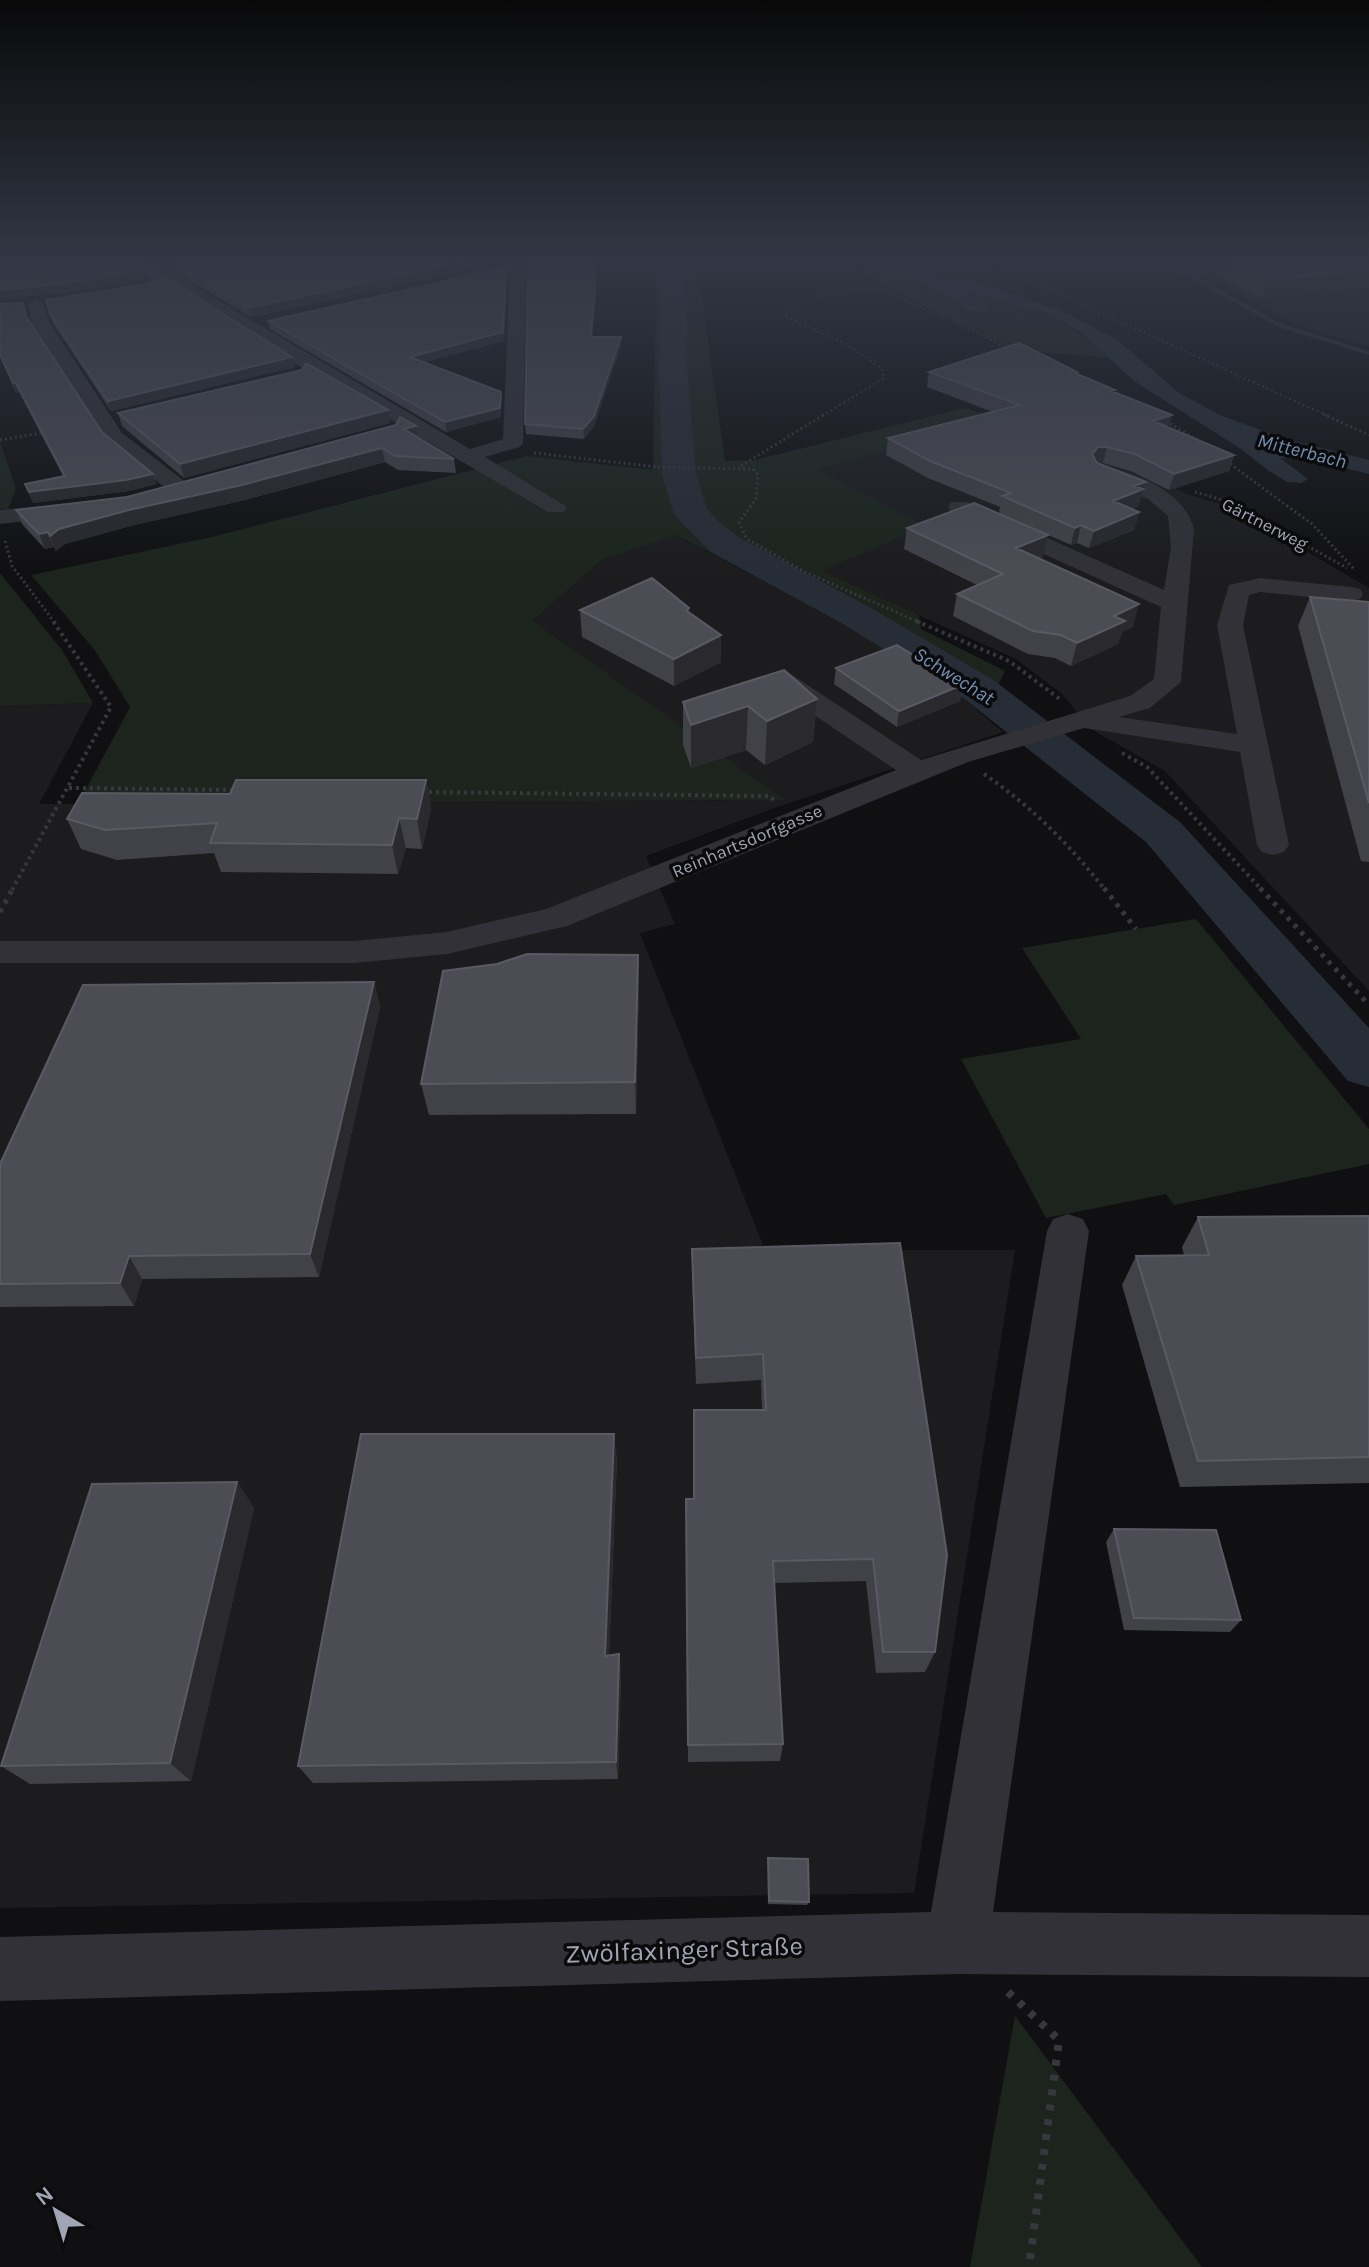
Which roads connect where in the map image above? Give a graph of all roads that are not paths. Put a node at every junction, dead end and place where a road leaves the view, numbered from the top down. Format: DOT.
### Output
graph roads {
  1 [pos="69,362"];
  2 [pos="308,362"];
  3 [pos="513,362"];
  4 [pos="466,456"];
  5 [pos="1102,472"];
  6 [pos="155,494"];
  7 [pos="556,507"];
  8 [pos="959,507"];
  9 [pos="86,509"];
  10 [pos="2,526"];
  11 [pos="1359,583"];
  12 [pos="1174,604"];
  13 [pos="781,680"];
  14 [pos="1067,723"];
  15 [pos="1255,745"];
  16 [pos="918,772"];
  17 [pos="1273,845"];
  18 [pos="0,952"];
  19 [pos="1068,1231"];
  20 [pos="957,1943"];
  21 [pos="1369,1946"];
  22 [pos="0,1969"];
  1 -- 6 [label="street"];
  2 -- 4 [label="street"];
  3 -- 4 [label="street"];
  4 -- 7 [label="street"];
  5 -- 12 [label="street, Reinhartsdorfgasse"];
  8 -- 12 [label="street"];
  9 -- 10 [label="street"];
  11 -- 15 [label="street"];
  12 -- 14 [label="street, Reinhartsdorfgasse"];
  13 -- 16 [label="street"];
  14 -- 15 [label="street"];
  14 -- 16 [label="street, Reinhartsdorfgasse"];
  15 -- 17 [label="street"];
  16 -- 18 [label="street, Reinhartsdorfgasse"];
  19 -- 20 [label="street"];
  20 -- 21 [label="street, Zwölfaxinger Straße"];
  20 -- 22 [label="street, Zwölfaxinger Straße"];
}
